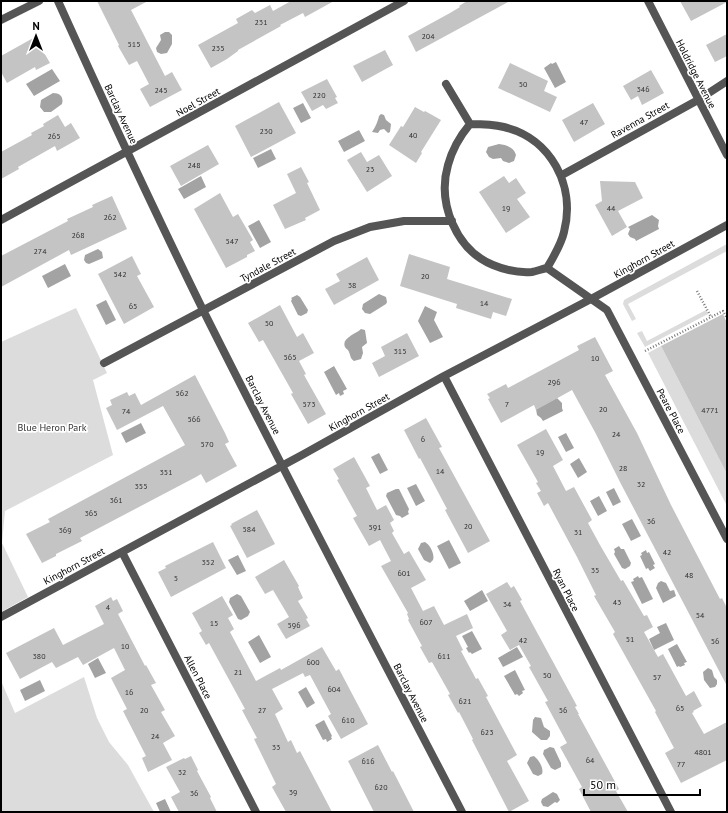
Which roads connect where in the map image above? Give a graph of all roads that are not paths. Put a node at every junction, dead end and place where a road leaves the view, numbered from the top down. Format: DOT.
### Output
graph roads {
  1 [pos="39,1"];
  2 [pos="58,1"];
  3 [pos="404,1"];
  4 [pos="648,1"];
  5 [pos="1,20"];
  6 [pos="727,81"];
  7 [pos="446,84"];
  8 [pos="698,100"];
  9 [pos="470,124"];
  10 [pos="127,152"];
  11 [pos="727,156"];
  12 [pos="562,175"];
  13 [pos="1,220"];
  14 [pos="452,221"];
  15 [pos="727,225"];
  16 [pos="547,268"];
  17 [pos="591,299"];
  18 [pos="204,311"];
  19 [pos="104,363"];
  20 [pos="444,376"];
  21 [pos="282,465"];
  22 [pos="727,539"];
  23 [pos="122,552"];
  24 [pos="1,617"];
  25 [pos="256,812"];
  26 [pos="462,812"];
  27 [pos="671,812"];
  1 -- 5 [label="street"];
  2 -- 10 [label="street, Barclay Avenue"];
  3 -- 10 [label="street, Noel Street"];
  4 -- 8 [label="street, Holdridge Avenue"];
  6 -- 8 [label="street, Ravenna Street"];
  7 -- 9 [label="street"];
  8 -- 11 [label="street, Holdridge Avenue"];
  8 -- 12 [label="street, Ravenna Street"];
  9 -- 12 [label="street"];
  9 -- 14 [label="street"];
  10 -- 13 [label="street, Noel Street"];
  10 -- 18 [label="street, Barclay Avenue"];
  12 -- 16 [label="street"];
  14 -- 16 [label="street"];
  14 -- 18 [label="street, Tyndale Street"];
  15 -- 17 [label="street, Kinghorn Street"];
  16 -- 17 [label="street, Peare Place"];
  17 -- 20 [label="street, Kinghorn Street"];
  17 -- 22 [label="street, Peare Place"];
  18 -- 19 [label="street, Tyndale Street"];
  18 -- 21 [label="street, Barclay Avenue"];
  20 -- 21 [label="street, Kinghorn Street"];
  20 -- 27 [label="street, Ryan Place"];
  21 -- 23 [label="street, Kinghorn Street"];
  21 -- 26 [label="street, Barclay Avenue"];
  23 -- 24 [label="street, Kinghorn Street"];
  23 -- 25 [label="street, Allen Place"];
}
